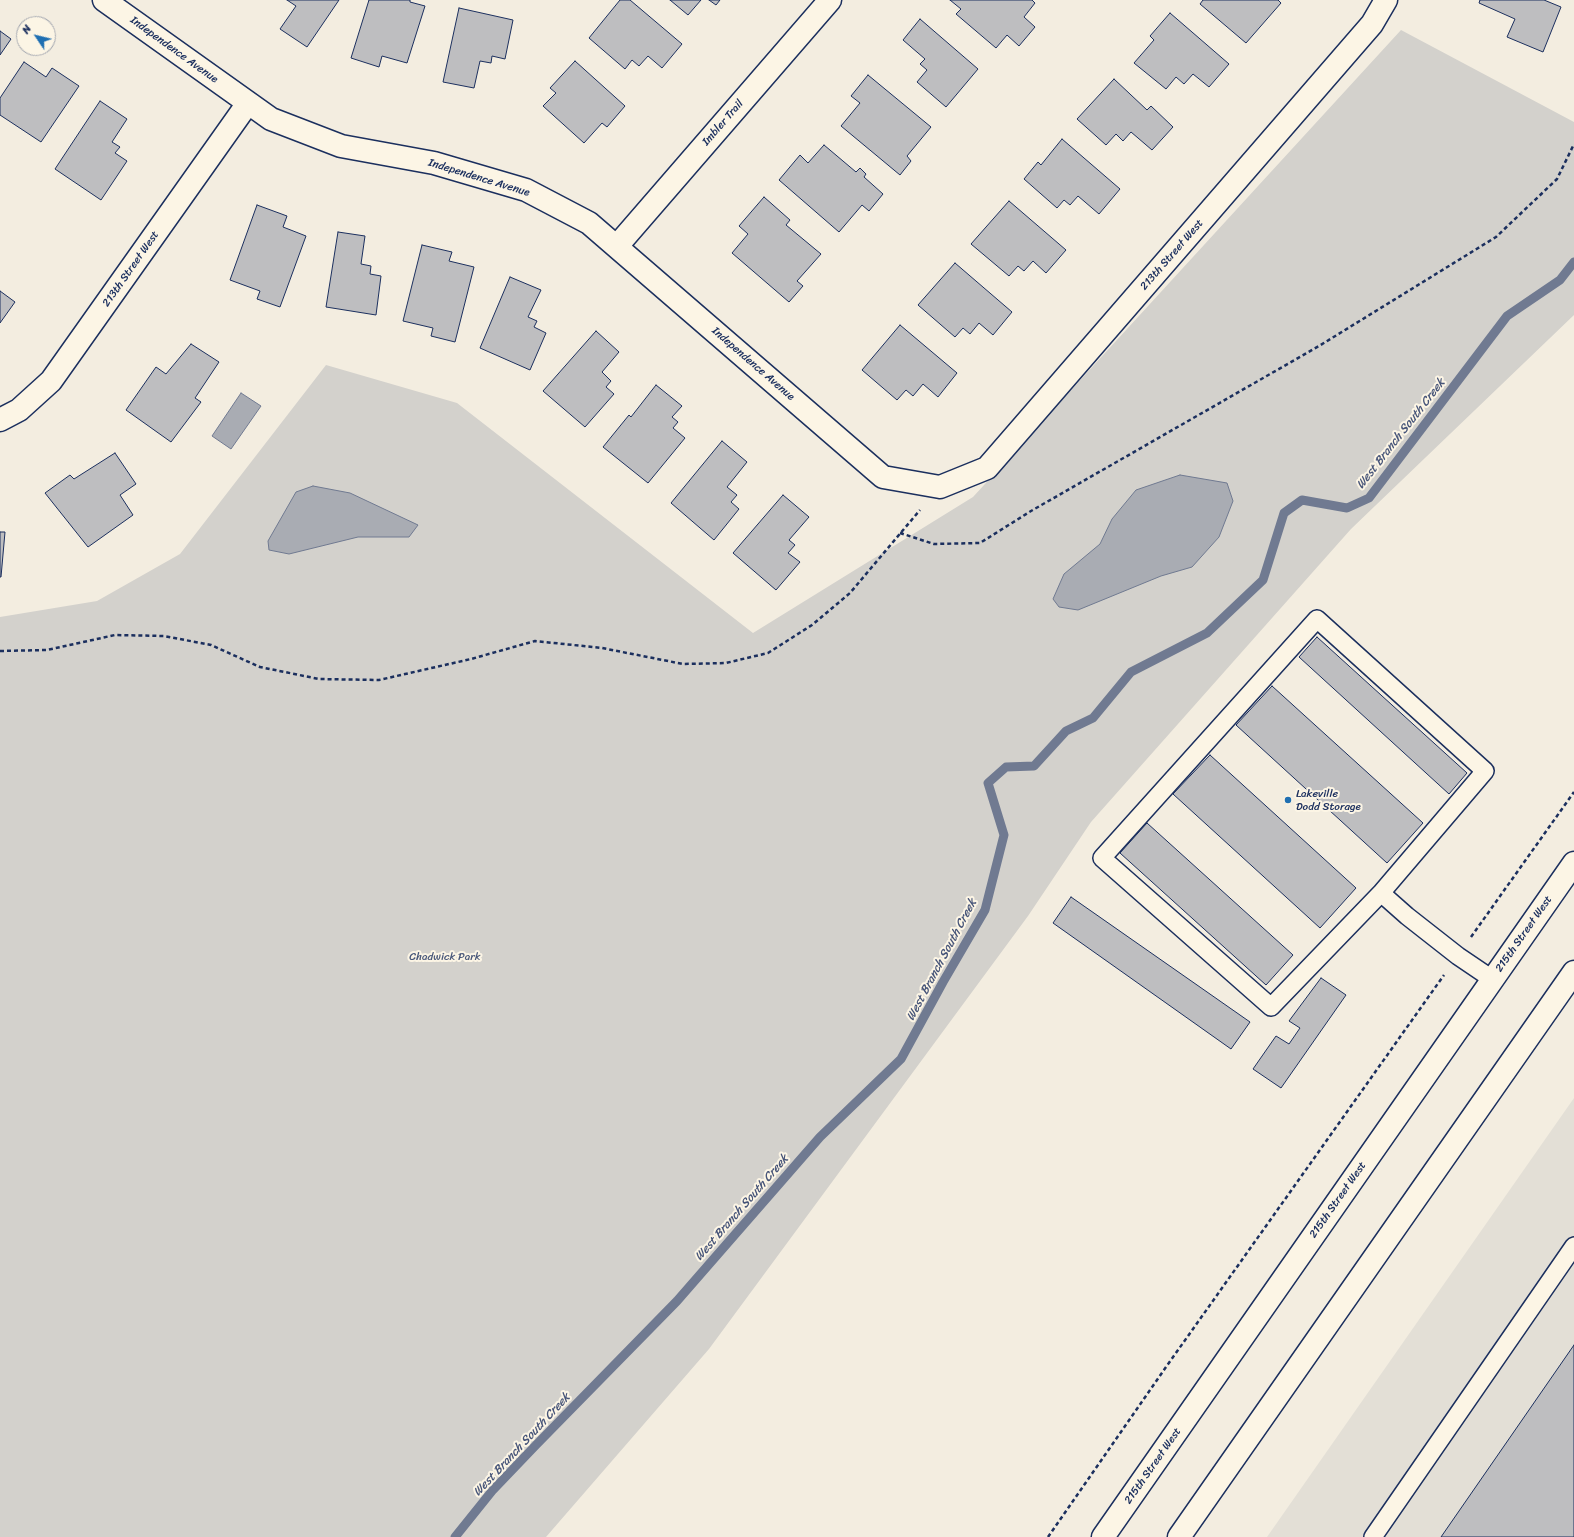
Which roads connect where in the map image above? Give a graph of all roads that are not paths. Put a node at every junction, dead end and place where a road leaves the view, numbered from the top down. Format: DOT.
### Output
graph roads {
  1 [pos="104,0"];
  2 [pos="830,0"];
  3 [pos="1386,0"];
  4 [pos="248,103"];
  5 [pos="617,246"];
  6 [pos="0,420"];
  7 [pos="940,487"];
  8 [pos="1574,863"];
  9 [pos="1381,894"];
  10 [pos="1574,972"];
  11 [pos="1492,979"];
  12 [pos="1574,1246"];
  13 [pos="1103,1537"];
  14 [pos="1179,1537"];
  15 [pos="1373,1537"];
  1 -- 4 [label="street, Independence Avenue"];
  2 -- 5 [label="street, Imbler Trail"];
  3 -- 7 [label="street, 213th Street West"];
  4 -- 5 [label="street, Independence Avenue"];
  4 -- 6 [label="street, 213th Street West"];
  5 -- 7 [label="street, Independence Avenue"];
  8 -- 11 [label="street, 215th Street West"];
  9 -- 9 [label="lane"];
  9 -- 11 [label="lane"];
  10 -- 14 [label="street"];
  11 -- 13 [label="street, 215th Street West"];
  12 -- 15 [label="lane"];
}
